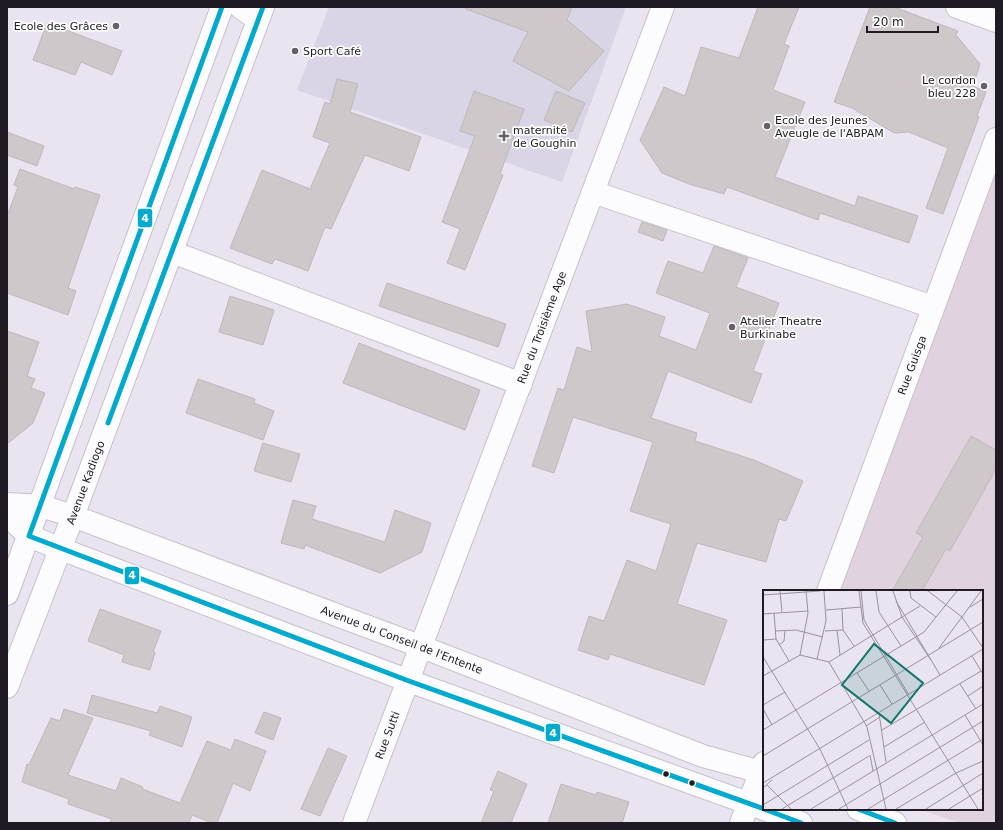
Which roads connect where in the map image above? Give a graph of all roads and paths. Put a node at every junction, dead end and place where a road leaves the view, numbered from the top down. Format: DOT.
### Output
graph roads {
  1 [pos="222,7"];
  2 [pos="240,7"];
  3 [pos="662,7"];
  4 [pos="957,7"];
  5 [pos="261,14"];
  6 [pos="996,21"];
  7 [pos="996,139"];
  8 [pos="593,192"];
  9 [pos="172,252"];
  10 [pos="933,307"];
  11 [pos="521,384"];
  12 [pos="7,504"];
  13 [pos="41,506"];
  14 [pos="7,515"];
  15 [pos="73,516"];
  16 [pos="29,536"];
  17 [pos="61,549"];
  18 [pos="828,590"];
  19 [pos="7,594"];
  20 [pos="422,647"];
  21 [pos="409,680"];
  22 [pos="7,687"];
  23 [pos="763,769"];
  24 [pos="861,810"];
  25 [pos="755,811"];
  26 [pos="354,823"];
  27 [pos="801,823"];
  28 [pos="895,823"];
  1 -- 13 [label="main road"];
  2 -- 5 [label="main road"];
  3 -- 8 [label="main road, Rue du Troisième Age"];
  4 -- 6 [label="main road"];
  5 -- 9 [label="main road, Avenue Kadiogo"];
  7 -- 10 [label="main road, Rue Guisga"];
  8 -- 10 [label="main road"];
  8 -- 11 [label="main road, Rue du Troisième Age"];
  9 -- 11 [label="main road"];
  9 -- 15 [label="main road, Avenue Kadiogo"];
  10 -- 18 [label="main road, Rue Guisga"];
  11 -- 20 [label="main road, Rue du Troisième Age"];
  12 -- 13 [label="main road, Avenue du Conseil de l'Entente"];
  13 -- 15 [label="main road, Avenue du Conseil de l'Entente"];
  13 -- 16 [label="main road"];
  14 -- 16 [label="main road"];
  15 -- 17 [label="main road, Avenue Kadiogo"];
  15 -- 20 [label="main road, Avenue du Conseil de l'Entente"];
  16 -- 17 [label="main road"];
  16 -- 19 [label="main road"];
  17 -- 21 [label="main road"];
  17 -- 22 [label="main road, Avenue Kadiogo"];
  20 -- 21 [label="main road, Rue Sutti"];
  20 -- 23 [label="main road, Avenue du Conseil de l'Entente"];
  21 -- 25 [label="main road"];
  21 -- 26 [label="main road, Rue Sutti"];
  23 -- 25 [label="main road"];
  24 -- 28 [label="main road"];
  25 -- 27 [label="main road"];
}
